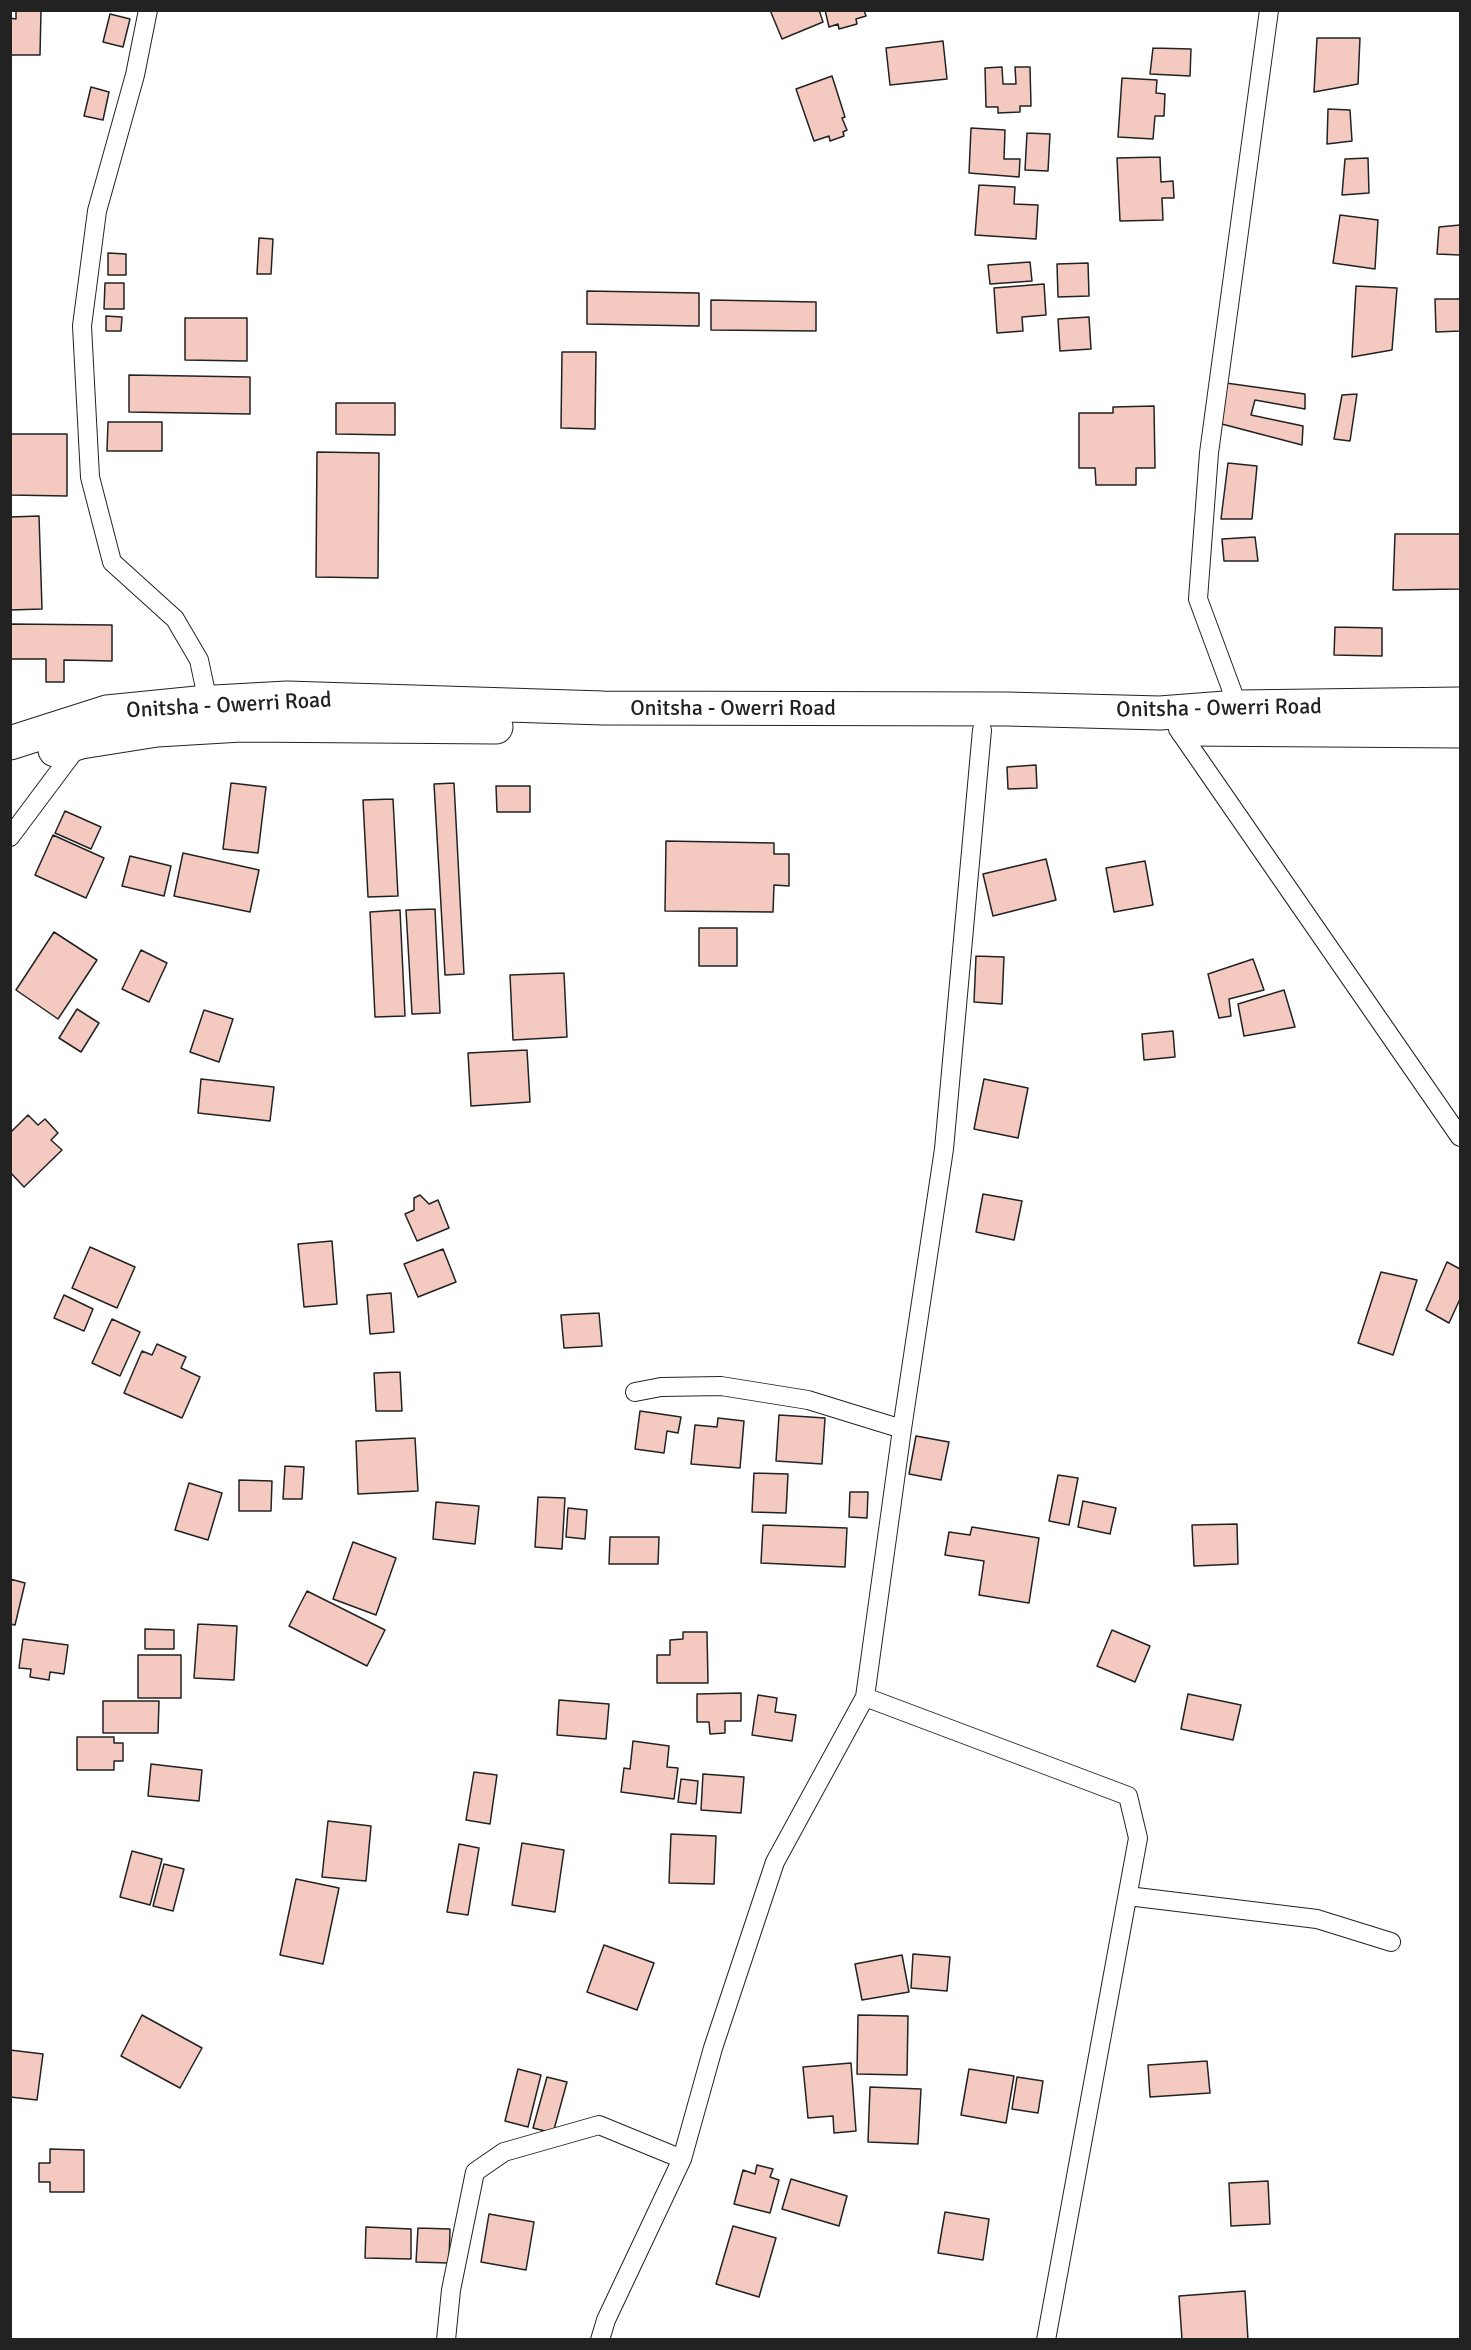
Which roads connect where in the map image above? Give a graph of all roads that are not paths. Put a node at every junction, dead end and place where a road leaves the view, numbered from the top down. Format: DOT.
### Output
graph roads {
  1 [pos="148,10"];
  2 [pos="1269,10"];
  3 [pos="208,702"];
  4 [pos="1461,705"];
  5 [pos="1238,707"];
  6 [pos="1178,729"];
  7 [pos="982,730"];
  8 [pos="1461,731"];
  9 [pos="81,742"];
  10 [pos="10,743"];
  11 [pos="10,764"];
  12 [pos="10,837"];
  13 [pos="1461,1137"];
  14 [pos="635,1392"];
  15 [pos="902,1429"];
  16 [pos="865,1697"];
  17 [pos="1128,1896"];
  18 [pos="1391,1942"];
  19 [pos="682,2159"];
  20 [pos="446,2340"];
  21 [pos="600,2340"];
  22 [pos="1046,2340"];
  1 -- 3 [label="street"];
  2 -- 5 [label="street"];
  3 -- 5 [label="highway, Onitsha - Owerri Road"];
  3 -- 10 [label="highway, Onitsha - Owerri Road"];
  4 -- 5 [label="highway, Onitsha - Owerri Road"];
  6 -- 7 [label="highway, Onitsha - Owerri Road"];
  6 -- 8 [label="highway, Onitsha - Owerri Road"];
  6 -- 13 [label="street"];
  7 -- 9 [label="highway, Onitsha - Owerri Road"];
  7 -- 15 [label="street"];
  9 -- 11 [label="highway, Onitsha - Owerri Road"];
  9 -- 12 [label="street"];
  14 -- 15 [label="street"];
  15 -- 16 [label="street"];
  16 -- 17 [label="street"];
  16 -- 19 [label="street"];
  17 -- 18 [label="street"];
  17 -- 22 [label="street"];
  19 -- 20 [label="street"];
  19 -- 21 [label="street"];
}
